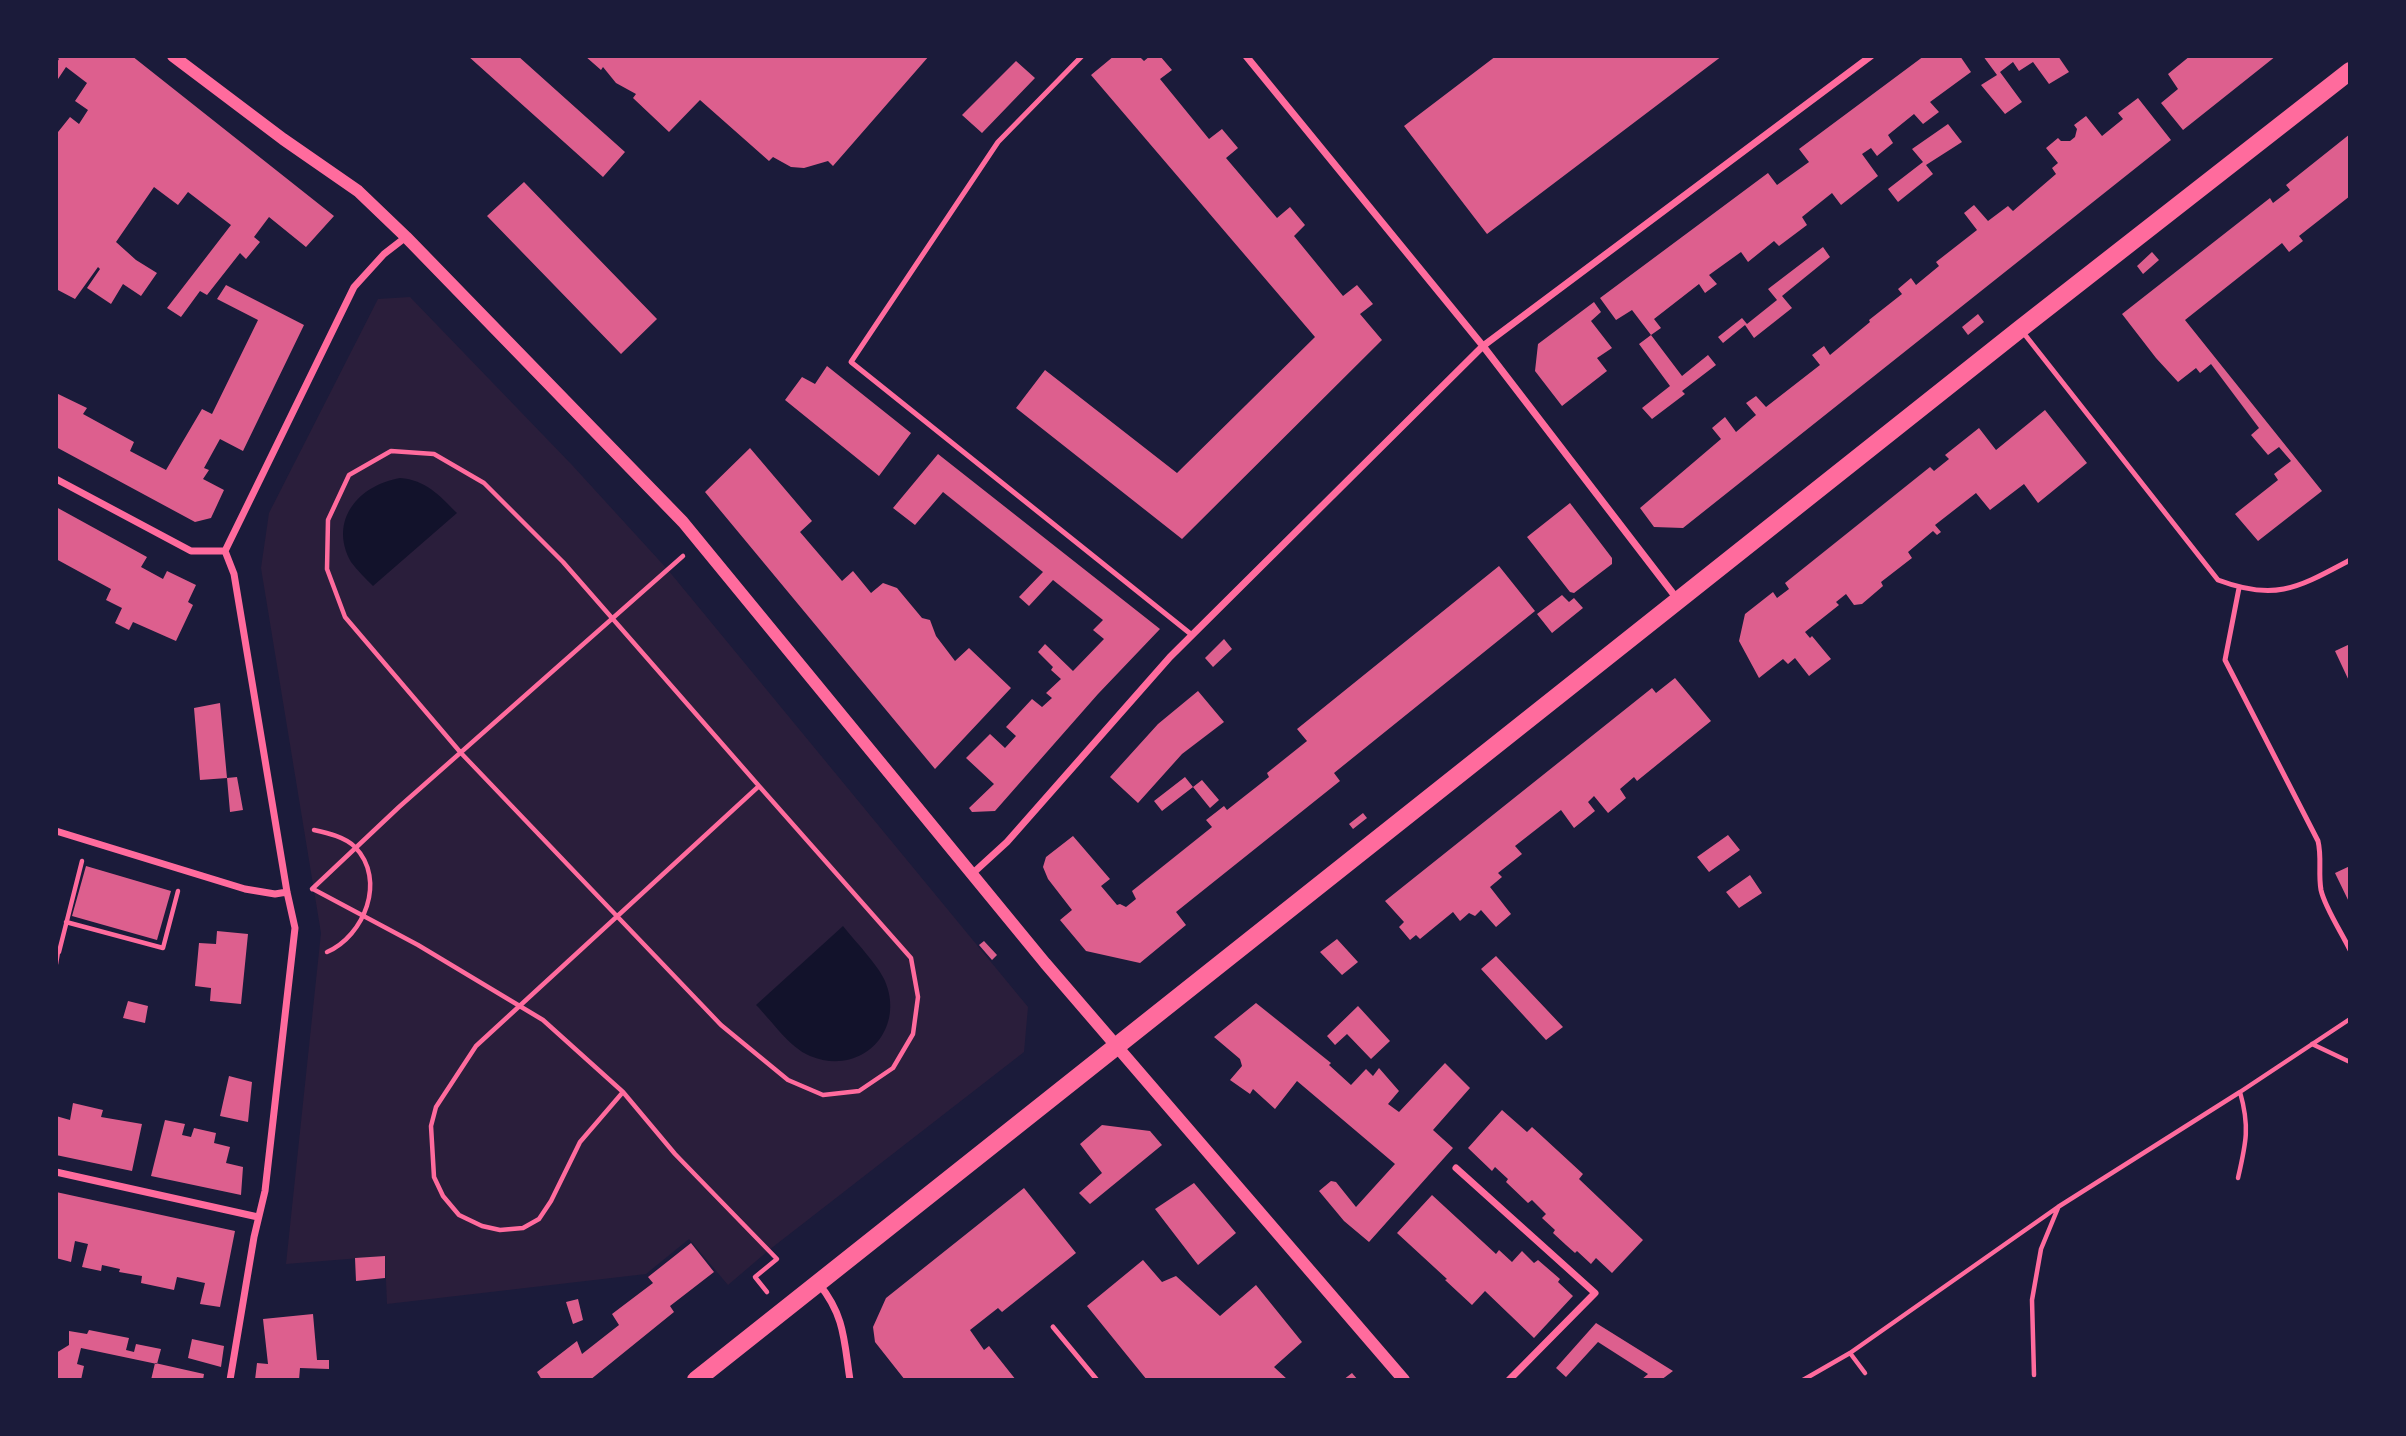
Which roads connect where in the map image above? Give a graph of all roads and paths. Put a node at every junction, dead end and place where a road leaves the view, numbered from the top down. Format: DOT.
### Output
graph roads {
  1 [pos="173,56"];
  2 [pos="1082,56"];
  3 [pos="1258,56"];
  4 [pos="1871,56"];
  5 [pos="1249,59"];
  6 [pos="2350,71"];
  7 [pos="406,237"];
  8 [pos="2020,329"];
  9 [pos="1483,346"];
  10 [pos="56,479"];
  11 [pos="698,541"];
  12 [pos="225,551"];
  13 [pos="2350,560"];
  14 [pos="2239,588"];
  15 [pos="1678,601"];
  16 [pos="613,618"];
  17 [pos="1192,635"];
  18 [pos="461,753"];
  19 [pos="759,786"];
  20 [pos="314,830"];
  21 [pos="56,831"];
  22 [pos="356,849"];
  23 [pos="81,866"];
  24 [pos="972,874"];
  25 [pos="287,892"];
  26 [pos="177,894"];
  27 [pos="364,916"];
  28 [pos="617,918"];
  29 [pos="66,922"];
  30 [pos="2350,950"];
  31 [pos="57,952"];
  32 [pos="327,952"];
  33 [pos="56,964"];
  34 [pos="519,1006"];
  35 [pos="2350,1019"];
  36 [pos="2312,1044"];
  37 [pos="1117,1048"];
  38 [pos="2350,1062"];
  39 [pos="623,1092"];
  40 [pos="2240,1092"];
  41 [pos="1456,1168"];
  42 [pos="56,1172"];
  43 [pos="2238,1178"];
  44 [pos="2058,1207"];
  45 [pos="258,1217"];
  46 [pos="819,1283"];
  47 [pos="783,1311"];
  48 [pos="1054,1327"];
  49 [pos="1850,1353"];
  50 [pos="1865,1373"];
  51 [pos="2034,1374"];
  52 [pos="230,1380"];
  53 [pos="696,1380"];
  54 [pos="850,1380"];
  55 [pos="1097,1380"];
  56 [pos="1404,1380"];
  57 [pos="1509,1380"];
  58 [pos="1803,1380"];
  1 -- 7 [label="street"];
  2 -- 17 [label="lane"];
  3 -- 5 [label="street"];
  4 -- 9 [label="street"];
  5 -- 9 [label="street"];
  6 -- 8 [label="main road"];
  7 -- 11 [label="street"];
  7 -- 12 [label="street"];
  8 -- 14 [label="lane"];
  8 -- 15 [label="main road"];
  9 -- 15 [label="street"];
  9 -- 17 [label="street"];
  10 -- 12 [label="street"];
  11 -- 16 [label="path"];
  11 -- 24 [label="street"];
  12 -- 25 [label="street"];
  13 -- 14 [label="lane"];
  14 -- 30 [label="lane"];
  15 -- 37 [label="main road"];
  16 -- 18 [label="path"];
  16 -- 18 [label="path"];
  16 -- 19 [label="path"];
  17 -- 24 [label="street"];
  18 -- 22 [label="path"];
  18 -- 28 [label="path"];
  19 -- 28 [label="path"];
  19 -- 28 [label="path"];
  20 -- 22 [label="path"];
  21 -- 25 [label="street"];
  22 -- 27 [label="path"];
  22 -- 27 [label="path"];
  23 -- 29 [label="path"];
  24 -- 37 [label="street"];
  25 -- 45 [label="street"];
  26 -- 29 [label="path"];
  27 -- 32 [label="path"];
  27 -- 34 [label="path"];
  28 -- 34 [label="path"];
  29 -- 31 [label="path"];
  31 -- 33 [label="path"];
  34 -- 39 [label="path"];
  34 -- 39 [label="path"];
  35 -- 36 [label="path"];
  36 -- 38 [label="path"];
  36 -- 40 [label="path"];
  37 -- 46 [label="main road"];
  37 -- 56 [label="street"];
  39 -- 47 [label="path"];
  40 -- 43 [label="path"];
  40 -- 44 [label="path"];
  41 -- 57 [label="street"];
  42 -- 45 [label="street"];
  44 -- 49 [label="path"];
  44 -- 51 [label="path"];
  45 -- 52 [label="street"];
  46 -- 47 [label="main road"];
  46 -- 54 [label="street"];
  47 -- 53 [label="main road"];
  48 -- 55 [label="lane"];
  49 -- 50 [label="path"];
  49 -- 58 [label="path"];
}
